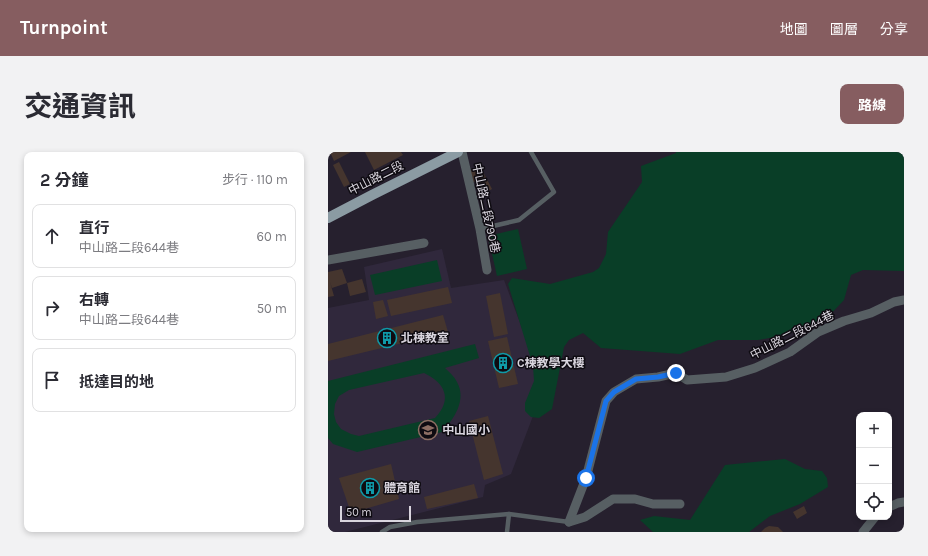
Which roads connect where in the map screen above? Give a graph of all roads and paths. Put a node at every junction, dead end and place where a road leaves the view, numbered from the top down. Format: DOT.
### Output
graph roads {
  1 [pos="458,152"];
  2 [pos="462,152"];
  3 [pos="531,152"];
  4 [pos="328,218"];
  5 [pos="480,229"];
  6 [pos="424,243"];
  7 [pos="328,260"];
  8 [pos="487,270"];
  9 [pos="904,300"];
  10 [pos="904,502"];
  11 [pos="680,504"];
  12 [pos="892,506"];
  13 [pos="509,514"];
  14 [pos="873,520"];
  15 [pos="569,522"];
  16 [pos="382,532"];
  17 [pos="507,532"];
  18 [pos="863,532"];
  1 -- 4 [label="main road, 中山路二段"];
  2 -- 5 [label="street, 中山路二段790巷"];
  3 -- 5 [label="lane"];
  5 -- 8 [label="street, 中山路二段790巷"];
  6 -- 7 [label="street"];
  9 -- 15 [label="street, 中山路二段644巷"];
  10 -- 12 [label="street"];
  11 -- 15 [label="street"];
  13 -- 15 [label="lane"];
  13 -- 16 [label="lane"];
  13 -- 17 [label="lane"];
  14 -- 18 [label="street"];
}
